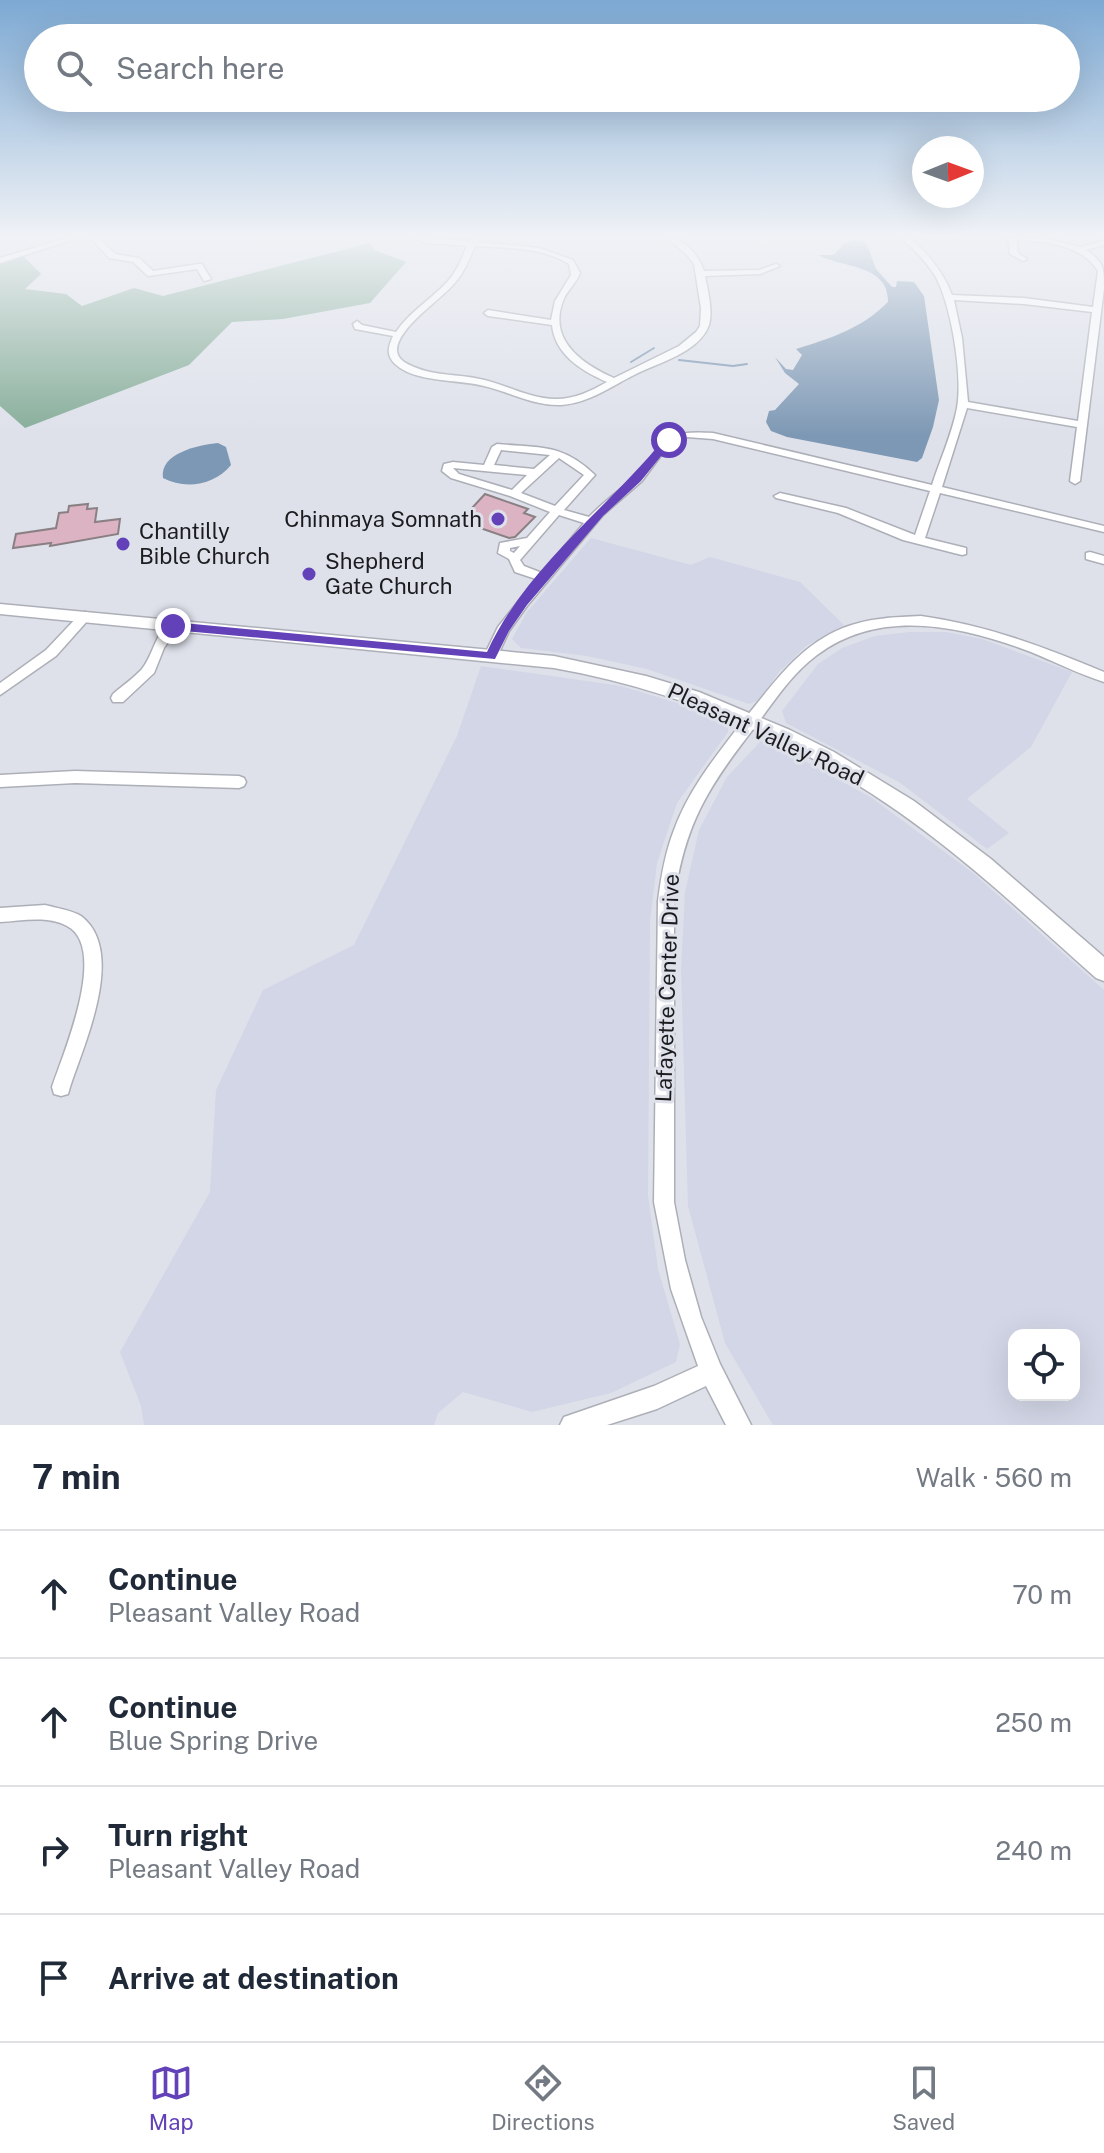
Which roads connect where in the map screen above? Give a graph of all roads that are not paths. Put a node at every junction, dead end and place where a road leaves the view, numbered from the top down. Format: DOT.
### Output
graph roads {
  1 [pos="430,304"];
  2 [pos="558,304"];
  3 [pos="704,304"];
  4 [pos="951,304"];
  5 [pos="1044,304"];
  6 [pos="1098,304"];
  7 [pos="1097,310"];
  8 [pos="488,313"];
  9 [pos="554,323"];
  10 [pos="357,324"];
  11 [pos="400,335"];
  12 [pos="614,381"];
  13 [pos="963,404"];
  14 [pos="1082,425"];
  15 [pos="558,453"];
  16 [pos="491,469"];
  17 [pos="536,473"];
  18 [pos="1075,481"];
  19 [pos="936,489"];
  20 [pos="514,494"];
  21 [pos="780,496"];
  22 [pos="557,511"];
  23 [pos="592,522"];
  24 [pos="1104,529"];
  25 [pos="919,540"];
  26 [pos="962,551"];
  27 [pos="1090,556"];
  28 [pos="1104,560"];
  29 [pos="544,578"];
  30 [pos="0,609"];
  31 [pos="85,616"];
  32 [pos="173,626"];
  33 [pos="491,656"];
  34 [pos="1104,677"];
  35 [pos="0,690"];
  36 [pos="118,698"];
  37 [pos="750,722"];
  38 [pos="0,781"];
  39 [pos="239,782"];
  40 [pos="0,915"];
  41 [pos="1104,971"];
  42 [pos="61,1087"];
  43 [pos="710,1372"];
  44 [pos="572,1425"];
  45 [pos="739,1425"];
  1 -- 11 [label="street"];
  2 -- 9 [label="street"];
  3 -- 12 [label="street"];
  4 -- 13 [label="street"];
  5 -- 7 [label="street"];
  6 -- 7 [label="street"];
  7 -- 14 [label="street"];
  8 -- 9 [label="street"];
  9 -- 12 [label="street"];
  10 -- 11 [label="street"];
  11 -- 12 [label="street"];
  13 -- 14 [label="street"];
  13 -- 19 [label="street"];
  14 -- 18 [label="street"];
  15 -- 16 [label="street"];
  15 -- 17 [label="street"];
  15 -- 22 [label="street"];
  16 -- 17 [label="street"];
  16 -- 20 [label="street"];
  17 -- 20 [label="street"];
  19 -- 23 [label="street"];
  19 -- 24 [label="street"];
  19 -- 25 [label="street"];
  20 -- 22 [label="street"];
  21 -- 25 [label="street"];
  22 -- 23 [label="street"];
  22 -- 29 [label="street"];
  23 -- 29 [label="street"];
  25 -- 26 [label="street"];
  27 -- 28 [label="street"];
  29 -- 33 [label="street"];
  30 -- 31 [label="main road, Pleasant Valley Road"];
  31 -- 32 [label="main road, Pleasant Valley Road"];
  31 -- 35 [label="street"];
  32 -- 33 [label="main road, Pleasant Valley Road"];
  32 -- 36 [label="street"];
  33 -- 37 [label="main road, Pleasant Valley Road"];
  34 -- 37 [label="street, Lafayette Center Drive"];
  37 -- 41 [label="main road, Pleasant Valley Road"];
  37 -- 43 [label="street, Lafayette Center Drive"];
  38 -- 39 [label="street"];
  40 -- 42 [label="street"];
  43 -- 44 [label="street"];
  43 -- 45 [label="street, Lafayette Center Drive"];
}
